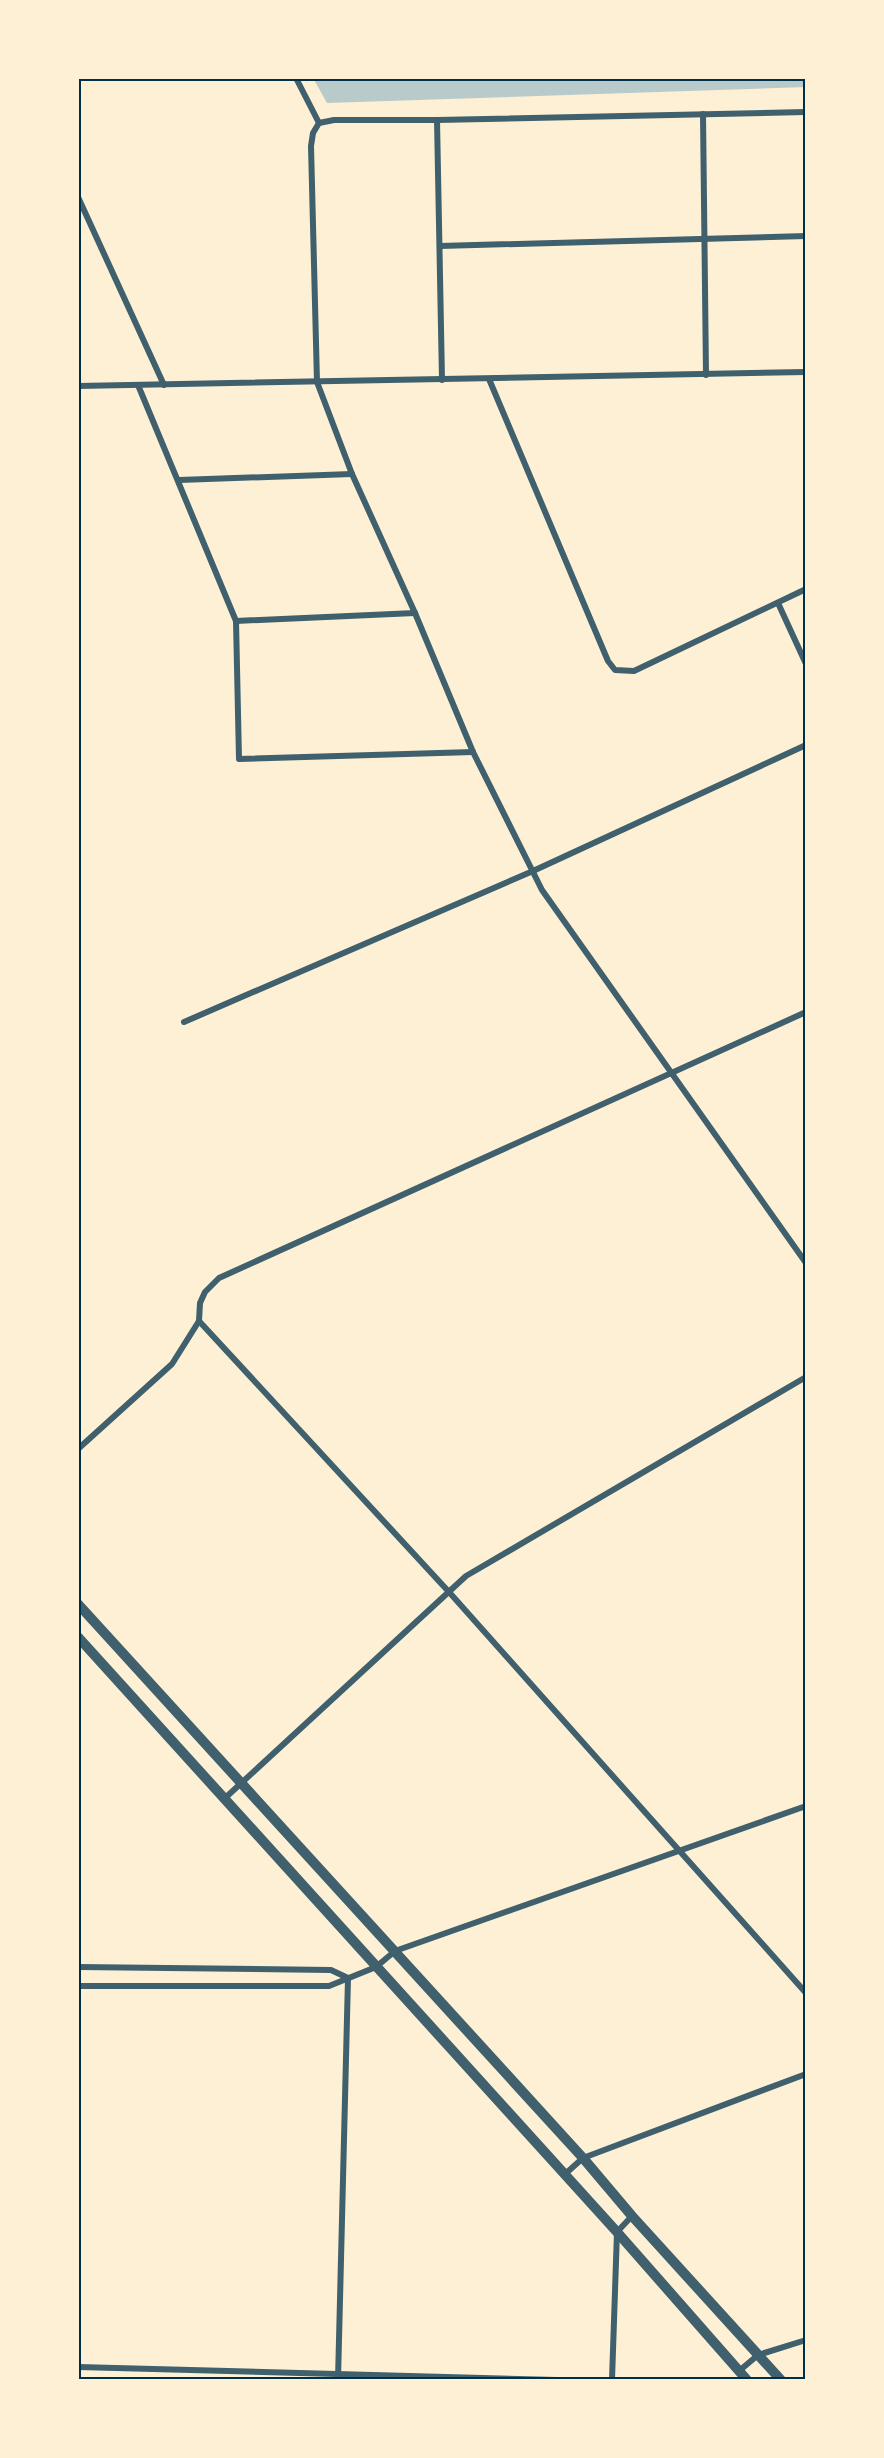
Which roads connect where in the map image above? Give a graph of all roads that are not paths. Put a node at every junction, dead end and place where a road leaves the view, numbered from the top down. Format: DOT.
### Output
graph roads {
  1 [pos="296,78"];
  2 [pos="806,111"];
  3 [pos="703,114"];
  4 [pos="437,120"];
  5 [pos="320,123"];
  6 [pos="78,197"];
  7 [pos="806,236"];
  8 [pos="704,239"];
  9 [pos="440,246"];
  10 [pos="806,372"];
  11 [pos="706,375"];
  12 [pos="489,379"];
  13 [pos="442,380"];
  14 [pos="317,382"];
  15 [pos="138,385"];
  16 [pos="164,385"];
  17 [pos="78,386"];
  18 [pos="352,474"];
  19 [pos="179,480"];
  20 [pos="806,590"];
  21 [pos="778,603"];
  22 [pos="415,614"];
  23 [pos="236,621"];
  24 [pos="806,664"];
  25 [pos="806,745"];
  26 [pos="473,752"];
  27 [pos="532,871"];
  28 [pos="806,1012"];
  29 [pos="184,1022"];
  30 [pos="671,1075"];
  31 [pos="806,1263"];
  32 [pos="199,1321"];
  33 [pos="806,1377"];
  34 [pos="78,1449"];
  35 [pos="449,1592"];
  36 [pos="78,1604"];
  37 [pos="78,1637"];
  38 [pos="242,1781"];
  39 [pos="224,1799"];
  40 [pos="806,1806"];
  41 [pos="679,1850"];
  42 [pos="395,1951"];
  43 [pos="78,1966"];
  44 [pos="376,1967"];
  45 [pos="348,1978"];
  46 [pos="78,1986"];
  47 [pos="806,1993"];
  48 [pos="806,2074"];
  49 [pos="584,2158"];
  50 [pos="564,2175"];
  51 [pos="632,2216"];
  52 [pos="616,2232"];
  53 [pos="806,2340"];
  54 [pos="758,2355"];
  55 [pos="78,2367"];
  56 [pos="743,2376"];
  57 [pos="338,2377"];
  58 [pos="557,2380"];
  59 [pos="612,2380"];
  60 [pos="782,2380"];
  1 -- 5 [label="street"];
  2 -- 3 [label="street"];
  3 -- 4 [label="street"];
  3 -- 8 [label="street"];
  4 -- 5 [label="street"];
  4 -- 9 [label="street"];
  5 -- 14 [label="street"];
  6 -- 16 [label="street"];
  7 -- 8 [label="street"];
  8 -- 9 [label="street"];
  8 -- 11 [label="street"];
  9 -- 13 [label="street"];
  10 -- 11 [label="street"];
  11 -- 12 [label="street"];
  12 -- 13 [label="street"];
  12 -- 21 [label="street"];
  13 -- 14 [label="street"];
  14 -- 16 [label="street"];
  14 -- 18 [label="street"];
  15 -- 16 [label="street"];
  15 -- 17 [label="street"];
  15 -- 19 [label="street"];
  18 -- 19 [label="street"];
  18 -- 22 [label="street"];
  19 -- 23 [label="street"];
  20 -- 21 [label="street"];
  21 -- 24 [label="street"];
  22 -- 23 [label="street"];
  22 -- 26 [label="street"];
  23 -- 26 [label="street"];
  25 -- 27 [label="street"];
  26 -- 27 [label="street"];
  27 -- 29 [label="street"];
  27 -- 30 [label="street"];
  28 -- 30 [label="street"];
  30 -- 31 [label="street"];
  30 -- 32 [label="street"];
  32 -- 34 [label="street"];
  32 -- 35 [label="street"];
  33 -- 35 [label="street"];
  35 -- 38 [label="street"];
  35 -- 41 [label="street"];
  36 -- 38 [label="street"];
  37 -- 39 [label="street"];
  38 -- 39 [label="street"];
  38 -- 42 [label="street"];
  39 -- 44 [label="street"];
  40 -- 41 [label="street"];
  41 -- 42 [label="street"];
  41 -- 47 [label="street"];
  42 -- 44 [label="street"];
  42 -- 49 [label="street"];
  43 -- 45 [label="street"];
  44 -- 45 [label="street"];
  44 -- 50 [label="street"];
  45 -- 46 [label="street"];
  45 -- 57 [label="street"];
  48 -- 49 [label="street"];
  49 -- 50 [label="street"];
  49 -- 51 [label="street"];
  50 -- 52 [label="street"];
  51 -- 52 [label="street"];
  51 -- 54 [label="street"];
  52 -- 56 [label="street"];
  52 -- 59 [label="street"];
  53 -- 54 [label="street"];
  54 -- 56 [label="street"];
  54 -- 60 [label="street"];
  55 -- 57 [label="street"];
  57 -- 58 [label="street"];
}
